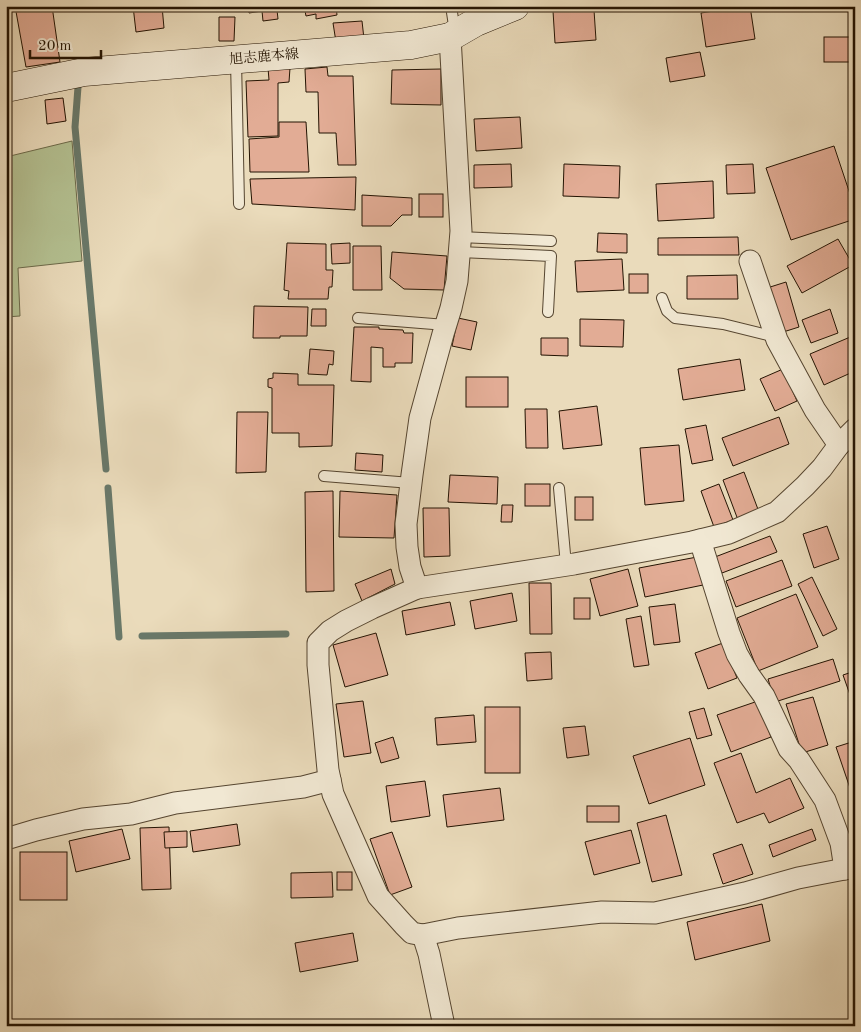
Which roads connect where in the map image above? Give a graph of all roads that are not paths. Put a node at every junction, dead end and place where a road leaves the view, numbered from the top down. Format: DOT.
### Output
graph roads {
  1 [pos="451,6"];
  2 [pos="515,6"];
  3 [pos="453,36"];
  4 [pos="236,59"];
  5 [pos="6,88"];
  6 [pos="239,204"];
  7 [pos="552,241"];
  8 [pos="460,244"];
  9 [pos="750,261"];
  10 [pos="662,298"];
  11 [pos="548,312"];
  12 [pos="358,318"];
  13 [pos="446,325"];
  14 [pos="776,336"];
  15 [pos="855,429"];
  16 [pos="840,445"];
  17 [pos="324,476"];
  18 [pos="412,483"];
  19 [pos="559,488"];
  20 [pos="700,540"];
  21 [pos="566,565"];
  22 [pos="417,588"];
  23 [pos="330,780"];
  24 [pos="6,839"];
  25 [pos="850,868"];
  26 [pos="423,936"];
  27 [pos="444,1026"];
  1 -- 3 [label="lane"];
  2 -- 3 [label="main road, 旭志鹿本線"];
  3 -- 4 [label="main road, 旭志鹿本線"];
  3 -- 8 [label="street"];
  4 -- 5 [label="main road, 旭志鹿本線"];
  4 -- 6 [label="lane"];
  7 -- 8 [label="lane"];
  8 -- 11 [label="lane"];
  8 -- 13 [label="street"];
  9 -- 14 [label="street"];
  10 -- 14 [label="lane"];
  12 -- 13 [label="lane"];
  13 -- 18 [label="street"];
  14 -- 16 [label="street"];
  15 -- 16 [label="street"];
  16 -- 20 [label="street"];
  17 -- 18 [label="lane"];
  18 -- 22 [label="street"];
  19 -- 21 [label="lane"];
  20 -- 21 [label="street"];
  20 -- 25 [label="street"];
  21 -- 22 [label="street"];
  22 -- 23 [label="street"];
  23 -- 24 [label="street"];
  23 -- 26 [label="street"];
  25 -- 26 [label="street"];
  26 -- 27 [label="street"];
}
